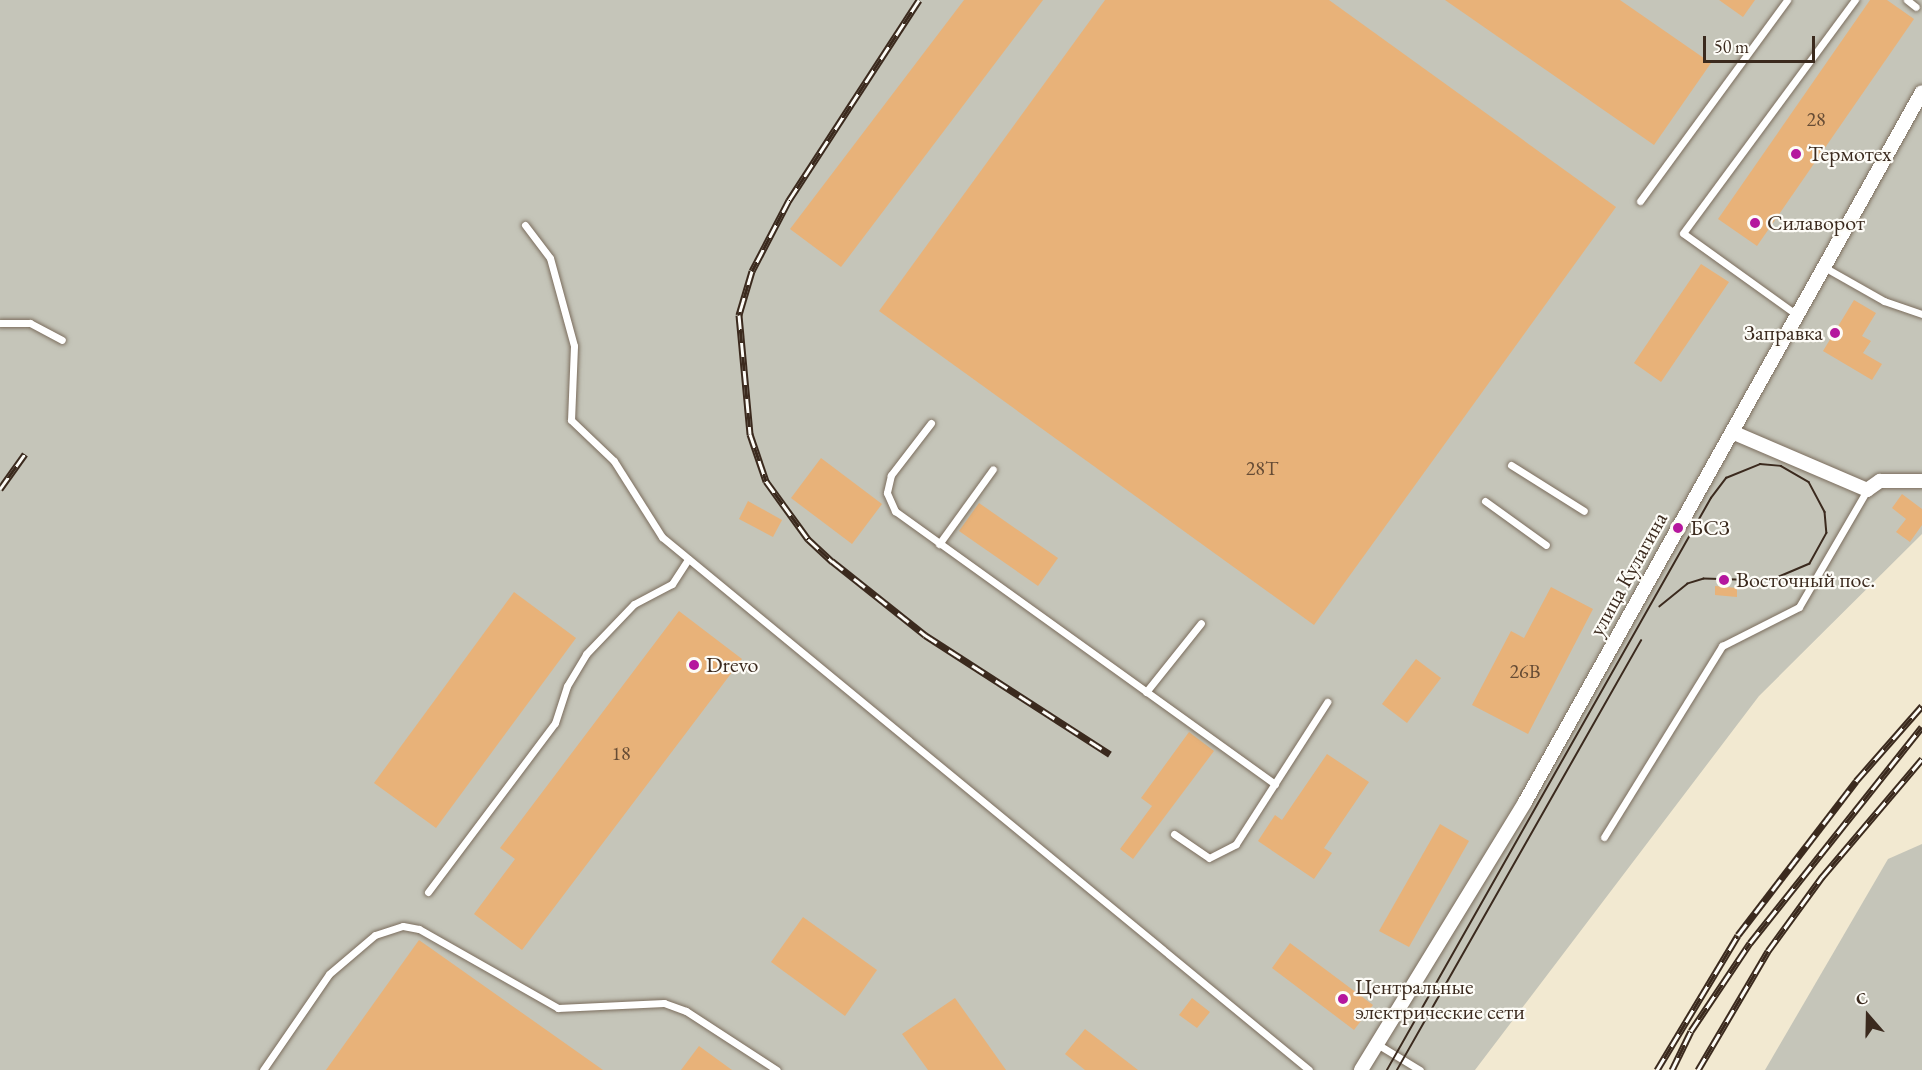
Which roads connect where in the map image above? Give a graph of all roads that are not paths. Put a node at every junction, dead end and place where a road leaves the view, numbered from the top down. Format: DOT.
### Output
graph roads {
  1 [pos="1787,0"];
  2 [pos="1855,0"];
  3 [pos="1907,0"];
  4 [pos="1916,7"];
  5 [pos="1922,92"];
  6 [pos="1640,201"];
  7 [pos="525,225"];
  8 [pos="1824,267"];
  9 [pos="1922,314"];
  10 [pos="1797,315"];
  11 [pos="0,323"];
  12 [pos="62,340"];
  13 [pos="931,423"];
  14 [pos="1732,432"];
  15 [pos="1511,465"];
  16 [pos="993,469"];
  17 [pos="1922,481"];
  18 [pos="1868,490"];
  19 [pos="1485,501"];
  20 [pos="1584,510"];
  21 [pos="939,544"];
  22 [pos="1546,545"];
  23 [pos="688,559"];
  24 [pos="1202,623"];
  25 [pos="1146,692"];
  26 [pos="1327,702"];
  27 [pos="1275,784"];
  28 [pos="1174,834"];
  29 [pos="1604,837"];
  30 [pos="428,892"];
  31 [pos="1377,1044"];
  32 [pos="263,1070"];
  33 [pos="777,1070"];
  34 [pos="1308,1070"];
  35 [pos="1361,1070"];
  36 [pos="1420,1070"];
  1 -- 6 [label="lane"];
  2 -- 10 [label="lane"];
  3 -- 4 [label="lane"];
  5 -- 8 [label="street, улица Кулагина"];
  7 -- 23 [label="lane"];
  8 -- 9 [label="lane"];
  8 -- 10 [label="street, улица Кулагина"];
  10 -- 14 [label="street, улица Кулагина"];
  11 -- 12 [label="lane"];
  13 -- 21 [label="lane"];
  14 -- 18 [label="street"];
  14 -- 31 [label="street, улица Кулагина"];
  15 -- 20 [label="lane"];
  16 -- 21 [label="lane"];
  17 -- 18 [label="street"];
  18 -- 29 [label="lane"];
  19 -- 22 [label="lane"];
  21 -- 25 [label="lane"];
  23 -- 30 [label="lane"];
  23 -- 34 [label="lane"];
  24 -- 25 [label="lane"];
  25 -- 27 [label="lane"];
  26 -- 27 [label="lane"];
  27 -- 28 [label="lane"];
  31 -- 35 [label="street, улица Кулагина"];
  31 -- 36 [label="lane"];
  32 -- 33 [label="lane"];
}
